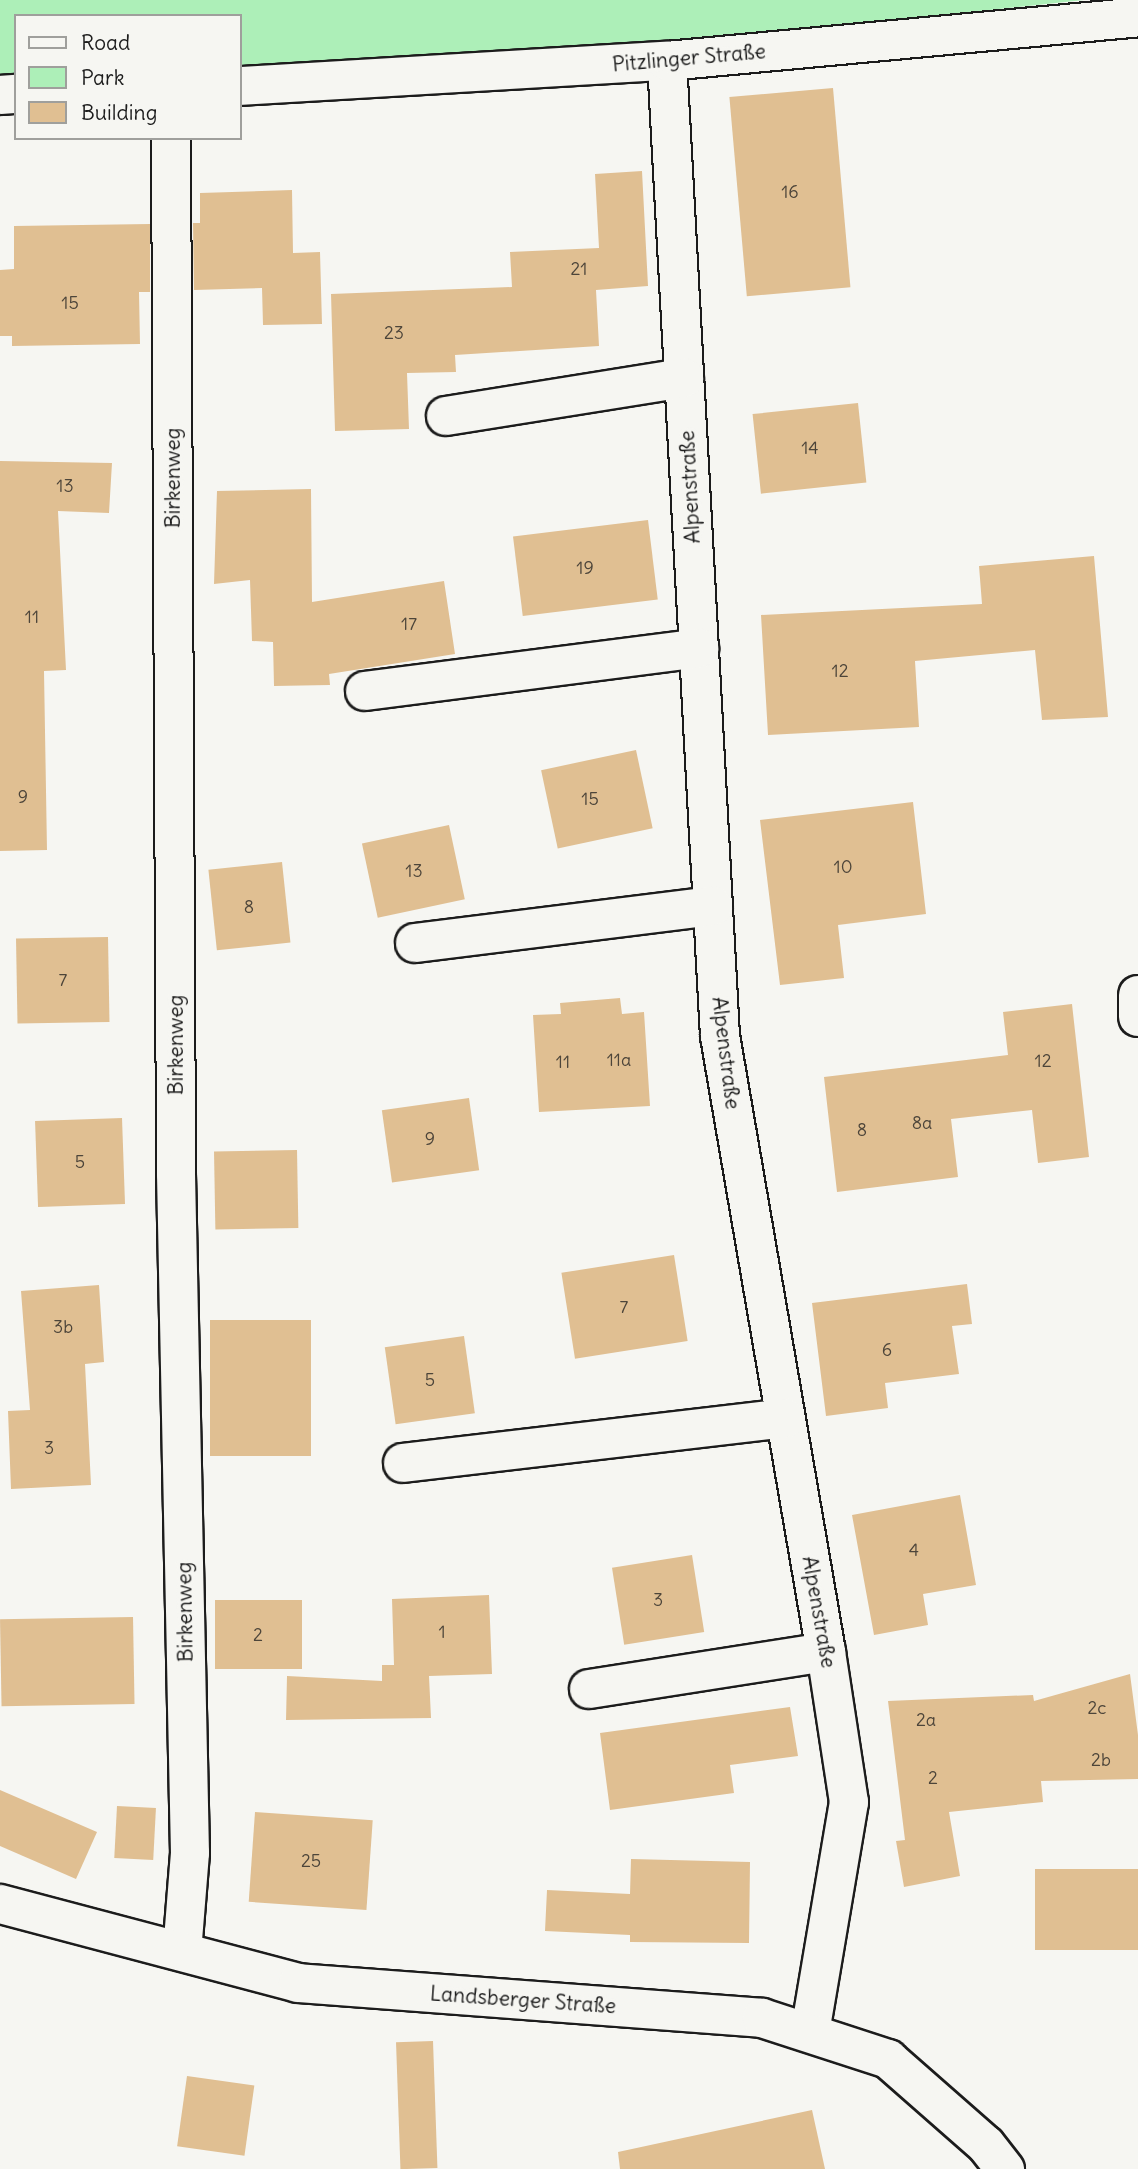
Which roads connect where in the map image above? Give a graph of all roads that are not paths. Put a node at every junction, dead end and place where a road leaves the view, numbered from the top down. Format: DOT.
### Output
graph roads {
  1 [pos="1138,16"];
  2 [pos="667,61"];
  3 [pos="242,86"];
  4 [pos="171,140"];
  5 [pos="684,378"];
  6 [pos="446,416"];
  7 [pos="699,648"];
  8 [pos="365,691"];
  9 [pos="713,906"];
  10 [pos="415,943"];
  11 [pos="1138,995"];
  12 [pos="1138,1017"];
  13 [pos="785,1419"];
  14 [pos="403,1463"];
  15 [pos="826,1652"];
  16 [pos="589,1689"];
  17 [pos="0,1904"];
  18 [pos="182,1952"];
  19 [pos="810,2033"];
  20 [pos="1005,2169"];
  1 -- 2 [label="street, Pitzlinger Straße"];
  2 -- 3 [label="street, Pitzlinger Straße"];
  2 -- 5 [label="street, Alpenstraße"];
  4 -- 18 [label="street, Birkenweg"];
  5 -- 6 [label="street"];
  5 -- 7 [label="street, Alpenstraße"];
  7 -- 8 [label="street"];
  7 -- 9 [label="street, Alpenstraße"];
  9 -- 10 [label="street"];
  9 -- 13 [label="street, Alpenstraße"];
  11 -- 12 [label="street"];
  13 -- 14 [label="street"];
  13 -- 15 [label="street, Alpenstraße"];
  15 -- 16 [label="street"];
  15 -- 19 [label="street, Alpenstraße"];
  17 -- 18 [label="street, Landsberger Straße"];
  18 -- 19 [label="street, Landsberger Straße"];
  19 -- 20 [label="street, Landsberger Straße"];
}
